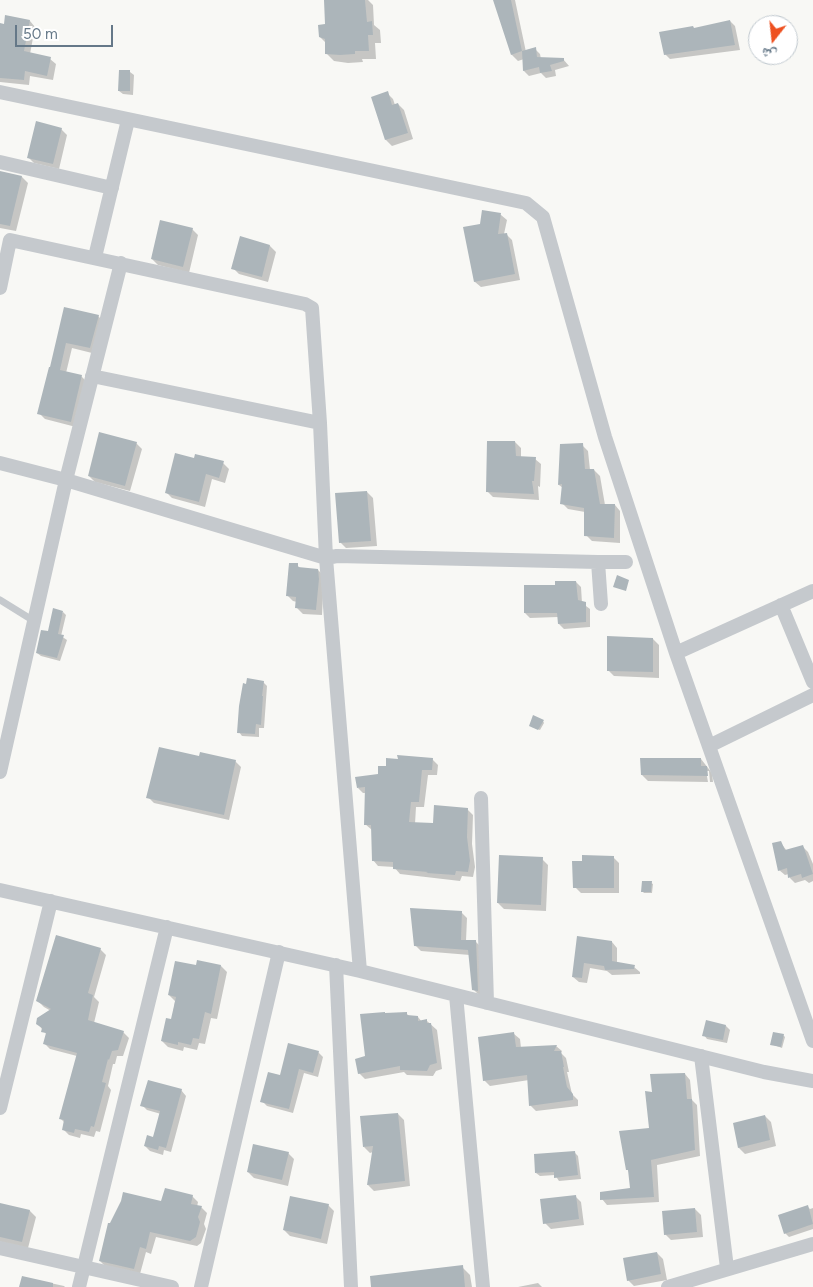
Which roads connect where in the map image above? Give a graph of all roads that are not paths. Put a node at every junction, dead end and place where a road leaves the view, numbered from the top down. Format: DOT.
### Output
graph roads {
  1 [pos="0,92"];
  2 [pos="128,120"];
  3 [pos="0,162"];
  4 [pos="112,188"];
  5 [pos="5,239"];
  6 [pos="95,258"];
  7 [pos="120,263"];
  8 [pos="0,288"];
  9 [pos="92,376"];
  10 [pos="320,424"];
  11 [pos="0,463"];
  12 [pos="66,480"];
  13 [pos="326,558"];
  14 [pos="598,562"];
  15 [pos="626,562"];
  16 [pos="813,591"];
  17 [pos="0,600"];
  18 [pos="601,604"];
  19 [pos="781,605"];
  20 [pos="34,621"];
  21 [pos="676,653"];
  22 [pos="813,682"];
  23 [pos="813,695"];
  24 [pos="708,746"];
  25 [pos="0,772"];
  26 [pos="481,798"];
  27 [pos="0,890"];
  28 [pos="51,901"];
  29 [pos="167,927"];
  30 [pos="279,952"];
  31 [pos="336,965"];
  32 [pos="360,971"];
  33 [pos="456,995"];
  34 [pos="486,1003"];
  35 [pos="813,1041"];
  36 [pos="702,1056"];
  37 [pos="813,1080"];
  38 [pos="0,1108"];
  39 [pos="813,1244"];
  40 [pos="0,1248"];
  41 [pos="84,1267"];
  42 [pos="727,1268"];
  43 [pos="696,1284"];
  44 [pos="79,1287"];
  45 [pos="172,1287"];
  46 [pos="201,1287"];
  47 [pos="351,1287"];
  48 [pos="483,1287"];
  49 [pos="668,1287"];
  1 -- 2 [label="street"];
  2 -- 4 [label="street"];
  2 -- 21 [label="street"];
  3 -- 4 [label="street"];
  4 -- 6 [label="street"];
  5 -- 6 [label="street"];
  5 -- 8 [label="street"];
  6 -- 7 [label="street"];
  7 -- 9 [label="street"];
  7 -- 10 [label="street"];
  9 -- 10 [label="street"];
  9 -- 12 [label="street"];
  10 -- 13 [label="street"];
  11 -- 12 [label="street"];
  12 -- 13 [label="street"];
  12 -- 20 [label="street"];
  13 -- 14 [label="street"];
  13 -- 32 [label="street"];
  14 -- 15 [label="street"];
  14 -- 18 [label="street"];
  16 -- 19 [label="street"];
  17 -- 20 [label="lane"];
  19 -- 21 [label="street"];
  19 -- 22 [label="street"];
  20 -- 25 [label="street"];
  21 -- 24 [label="street"];
  23 -- 24 [label="street"];
  24 -- 35 [label="street"];
  26 -- 34 [label="street"];
  27 -- 28 [label="street"];
  28 -- 29 [label="street"];
  28 -- 38 [label="street"];
  29 -- 30 [label="street"];
  29 -- 41 [label="street"];
  30 -- 31 [label="street"];
  30 -- 46 [label="street"];
  31 -- 32 [label="street"];
  31 -- 47 [label="street"];
  32 -- 33 [label="street"];
  33 -- 34 [label="street"];
  33 -- 48 [label="street"];
  34 -- 36 [label="street"];
  36 -- 37 [label="street"];
  36 -- 42 [label="street"];
  39 -- 42 [label="street"];
  40 -- 41 [label="street"];
  41 -- 44 [label="street"];
  41 -- 45 [label="street"];
  42 -- 43 [label="street"];
  43 -- 49 [label="street"];
}
